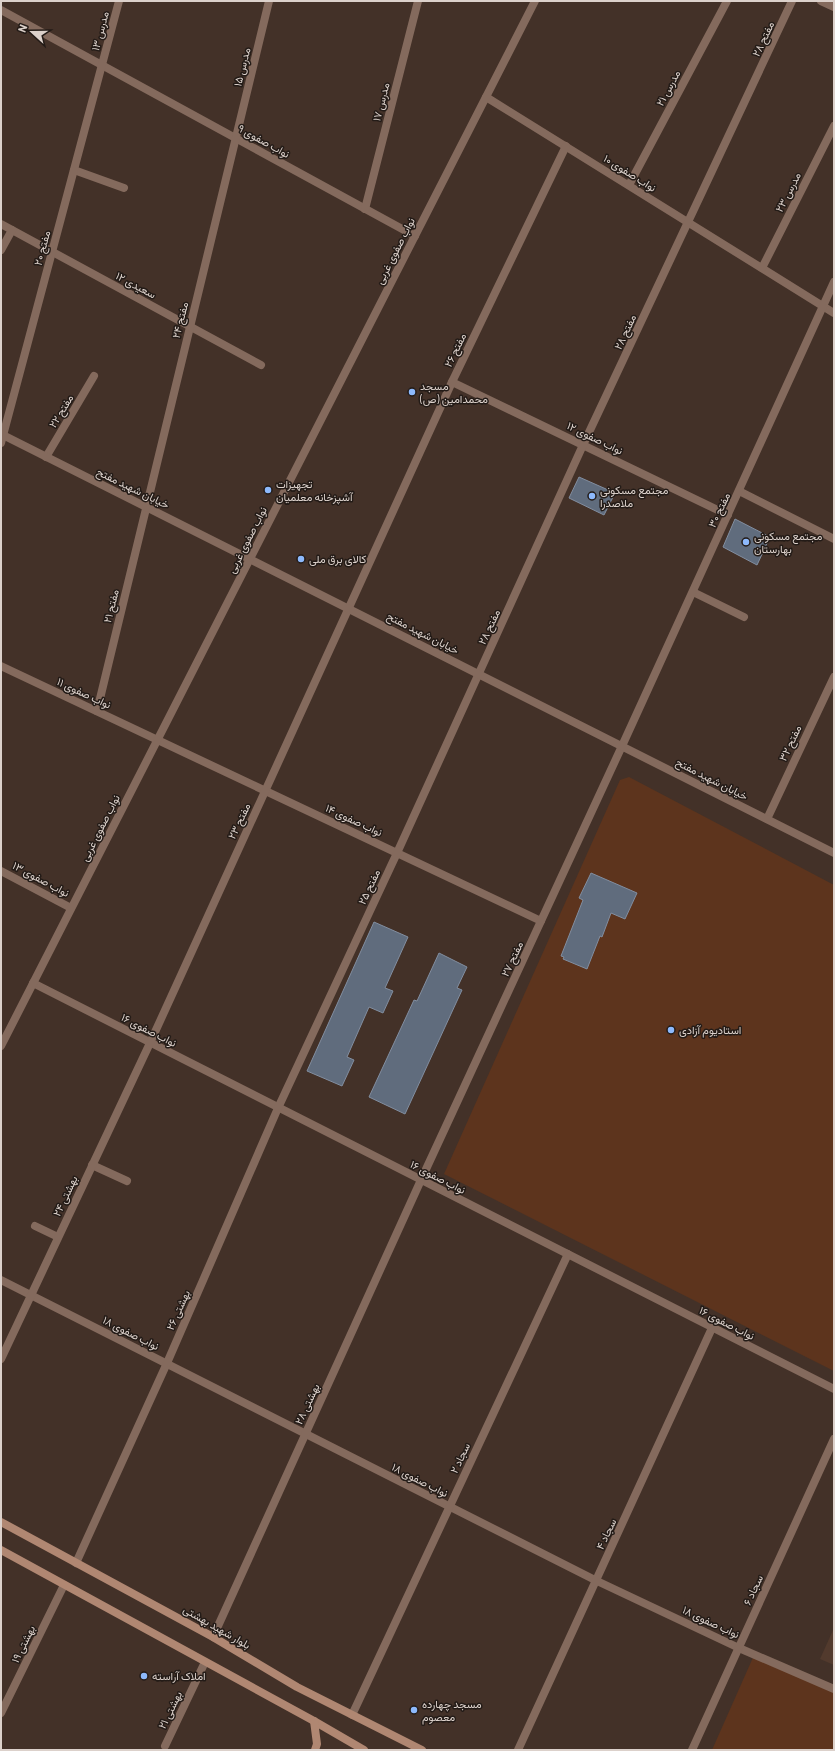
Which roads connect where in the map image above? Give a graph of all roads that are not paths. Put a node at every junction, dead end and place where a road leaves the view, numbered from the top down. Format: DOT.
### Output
graph roads {
  1 [pos="119,1"];
  2 [pos="269,1"];
  3 [pos="418,1"];
  4 [pos="535,1"];
  5 [pos="727,1"];
  6 [pos="792,1"];
  7 [pos="821,1"];
  8 [pos="834,7"];
  9 [pos="1,10"];
  10 [pos="102,66"];
  11 [pos="486,97"];
  12 [pos="834,126"];
  13 [pos="236,138"];
  14 [pos="566,146"];
  15 [pos="74,170"];
  16 [pos="629,185"];
  17 [pos="124,188"];
  18 [pos="365,209"];
  19 [pos="689,223"];
  20 [pos="1,224"];
  21 [pos="12,230"];
  22 [pos="415,236"];
  23 [pos="1,250"];
  24 [pos="52,252"];
  25 [pos="762,268"];
  26 [pos="834,282"];
  27 [pos="823,306"];
  28 [pos="834,313"];
  29 [pos="190,326"];
  30 [pos="261,365"];
  31 [pos="94,376"];
  32 [pos="452,382"];
  33 [pos="2,437"];
  34 [pos="583,445"];
  35 [pos="46,457"];
  36 [pos="739,491"];
  37 [pos="146,506"];
  38 [pos="728,515"];
  39 [pos="834,539"];
  40 [pos="250,559"];
  41 [pos="693,592"];
  42 [pos="348,608"];
  43 [pos="744,617"];
  44 [pos="1,666"];
  45 [pos="479,674"];
  46 [pos="834,677"];
  47 [pos="97,711"];
  48 [pos="157,740"];
  49 [pos="622,746"];
  50 [pos="265,790"];
  51 [pos="766,819"];
  52 [pos="397,853"];
  53 [pos="834,853"];
  54 [pos="1,870"];
  55 [pos="71,908"];
  56 [pos="542,921"];
  57 [pos="33,984"];
  58 [pos="150,1043"];
  59 [pos="1,1046"];
  60 [pos="278,1108"];
  61 [pos="92,1165"];
  62 [pos="421,1180"];
  63 [pos="127,1181"];
  64 [pos="35,1226"];
  65 [pos="58,1237"];
  66 [pos="568,1254"];
  67 [pos="1,1280"];
  68 [pos="31,1296"];
  69 [pos="712,1328"];
  70 [pos="1,1359"];
  71 [pos="166,1363"];
  72 [pos="834,1389"];
  73 [pos="305,1434"];
  74 [pos="834,1439"];
  75 [pos="449,1507"];
  76 [pos="1,1522"];
  77 [pos="1,1550"];
  78 [pos="76,1563"];
  79 [pos="597,1581"];
  80 [pos="64,1585"];
  81 [pos="213,1637"];
  82 [pos="739,1648"];
  83 [pos="205,1662"];
  84 [pos="834,1689"];
  85 [pos="1,1713"];
  86 [pos="352,1715"];
  87 [pos="314,1721"];
  88 [pos="165,1746"];
  89 [pos="315,1750"];
  90 [pos="364,1750"];
  91 [pos="422,1750"];
  92 [pos="518,1750"];
  93 [pos="692,1750"];
  1 -- 10 [label="street, مدرس ۱۳"];
  2 -- 13 [label="street, مدرس ۱۵"];
  3 -- 18 [label="street, مدرس ۱۷"];
  4 -- 11 [label="street, نواب صفوی غربی"];
  5 -- 16 [label="street, مدرس ۲۱"];
  6 -- 19 [label="street, مفتح ۲۸"];
  7 -- 8 [label="street"];
  9 -- 10 [label="street, نواب صفوی ۹"];
  10 -- 13 [label="street, نواب صفوی ۹"];
  10 -- 15 [label="street, مفتح ۲۰"];
  11 -- 14 [label="street, نواب صفوی ۱۰"];
  11 -- 22 [label="street, نواب صفوی غربی"];
  12 -- 25 [label="street, مدرس ۲۳"];
  13 -- 18 [label="street, نواب صفوی ۹"];
  13 -- 29 [label="street, مفتح ۲۴"];
  14 -- 16 [label="street, نواب صفوی ۱۰"];
  14 -- 32 [label="street, مفتح ۲۶"];
  15 -- 17 [label="street"];
  15 -- 24 [label="street, مفتح ۲۰"];
  16 -- 19 [label="street, نواب صفوی ۱۰"];
  18 -- 22 [label="street, نواب صفوی ۹"];
  19 -- 25 [label="street, نواب صفوی ۱۰"];
  19 -- 34 [label="street, مفتح ۲۸"];
  20 -- 21 [label="street, سعیدی ۱۲"];
  21 -- 23 [label="street"];
  21 -- 24 [label="street, سعیدی ۱۲"];
  22 -- 40 [label="street, نواب صفوی غربی"];
  24 -- 29 [label="street, سعیدی ۱۲"];
  24 -- 33 [label="street, مفتح ۲۰"];
  25 -- 27 [label="street, نواب صفوی ۱۰"];
  26 -- 27 [label="street, مفتح ۳۰"];
  27 -- 28 [label="street, نواب صفوی ۱۰"];
  27 -- 36 [label="street, مفتح ۳۰"];
  29 -- 30 [label="street, سعیدی ۱۲"];
  29 -- 37 [label="street, مفتح ۲۴"];
  31 -- 35 [label="street, مفتح ۲۲"];
  32 -- 34 [label="street, نواب صفوی ۱۲"];
  32 -- 42 [label="street, مفتح ۲۶"];
  33 -- 35 [label="street, خیابان شهید مفتح"];
  34 -- 38 [label="street, نواب صفوی ۱۲"];
  34 -- 45 [label="street, مفتح ۲۸"];
  35 -- 37 [label="street, خیابان شهید مفتح"];
  36 -- 38 [label="street, مفتح ۳۰"];
  36 -- 39 [label="street"];
  37 -- 40 [label="street, خیابان شهید مفتح"];
  37 -- 47 [label="street, مفتح ۲۱"];
  38 -- 41 [label="street, مفتح ۳۰"];
  40 -- 42 [label="street, خیابان شهید مفتح"];
  40 -- 48 [label="street, نواب صفوی غربی"];
  41 -- 43 [label="street"];
  41 -- 49 [label="street, مفتح ۳۰"];
  42 -- 45 [label="street, خیابان شهید مفتح"];
  42 -- 50 [label="street, مفتح ۲۳"];
  44 -- 47 [label="street, نواب صفوی ۱۱"];
  45 -- 49 [label="street, خیابان شهید مفتح"];
  45 -- 52 [label="street, مفتح ۲۵"];
  46 -- 51 [label="street, مفتح ۳۲"];
  47 -- 48 [label="street, نواب صفوی ۱۱"];
  48 -- 50 [label="street, نواب صفوی ۱۴"];
  48 -- 55 [label="street, نواب صفوی غربی"];
  49 -- 51 [label="street, خیابان شهید مفتح"];
  49 -- 56 [label="street, مفتح ۲۷"];
  50 -- 52 [label="street, نواب صفوی ۱۴"];
  50 -- 58 [label="street, مفتح ۲۳"];
  51 -- 53 [label="street, خیابان شهید مفتح"];
  52 -- 56 [label="street, نواب صفوی ۱۴"];
  52 -- 60 [label="street, مفتح ۲۵"];
  54 -- 55 [label="street, نواب صفوی ۱۳"];
  55 -- 57 [label="street, نواب صفوی غربی"];
  56 -- 62 [label="street, مفتح ۲۷"];
  57 -- 58 [label="street, نواب صفوی ۱۶"];
  57 -- 59 [label="street, نواب صفوی غربی"];
  58 -- 60 [label="street, نواب صفوی ۱۶"];
  58 -- 61 [label="street, بهشتی ۲۴"];
  60 -- 62 [label="street, نواب صفوی ۱۶"];
  60 -- 71 [label="street, بهشتی ۲۶"];
  61 -- 63 [label="street"];
  61 -- 65 [label="street, بهشتی ۲۴"];
  62 -- 66 [label="street, نواب صفوی ۱۶"];
  62 -- 73 [label="street, بهشتی ۲۸"];
  64 -- 65 [label="street"];
  65 -- 68 [label="street, بهشتی ۲۴"];
  66 -- 69 [label="street, نواب صفوی ۱۶"];
  66 -- 75 [label="street, سجاد ۲"];
  67 -- 68 [label="street, نواب صفوی ۱۸"];
  68 -- 70 [label="street, بهشتی ۲۴"];
  68 -- 71 [label="street, نواب صفوی ۱۸"];
  69 -- 72 [label="street, نواب صفوی ۱۶"];
  69 -- 79 [label="street, سجاد ۴"];
  71 -- 73 [label="street, نواب صفوی ۱۸"];
  71 -- 78 [label="street, بهشتی ۲۶"];
  73 -- 75 [label="street, نواب صفوی ۱۸"];
  73 -- 81 [label="street, بهشتی ۲۸"];
  74 -- 82 [label="street, سجاد ۶"];
  75 -- 79 [label="street, نواب صفوی ۱۸"];
  75 -- 86 [label="street, سجاد ۲"];
  76 -- 78 [label="main road, بلوار شهید بهشتی"];
  77 -- 80 [label="main road"];
  78 -- 81 [label="main road, بلوار شهید بهشتی"];
  79 -- 82 [label="street, نواب صفوی ۱۸"];
  79 -- 92 [label="street, سجاد ۴"];
  80 -- 83 [label="main road"];
  80 -- 85 [label="street, بهشتی ۱۹"];
  81 -- 86 [label="main road, بلوار شهید بهشتی"];
  82 -- 84 [label="street, نواب صفوی ۱۸"];
  82 -- 93 [label="street, سجاد ۶"];
  83 -- 87 [label="main road"];
  83 -- 88 [label="street, بهشتی ۲۱"];
  86 -- 91 [label="main road, بلوار شهید بهشتی"];
  87 -- 89 [label="main road"];
  87 -- 90 [label="main road"];
}
